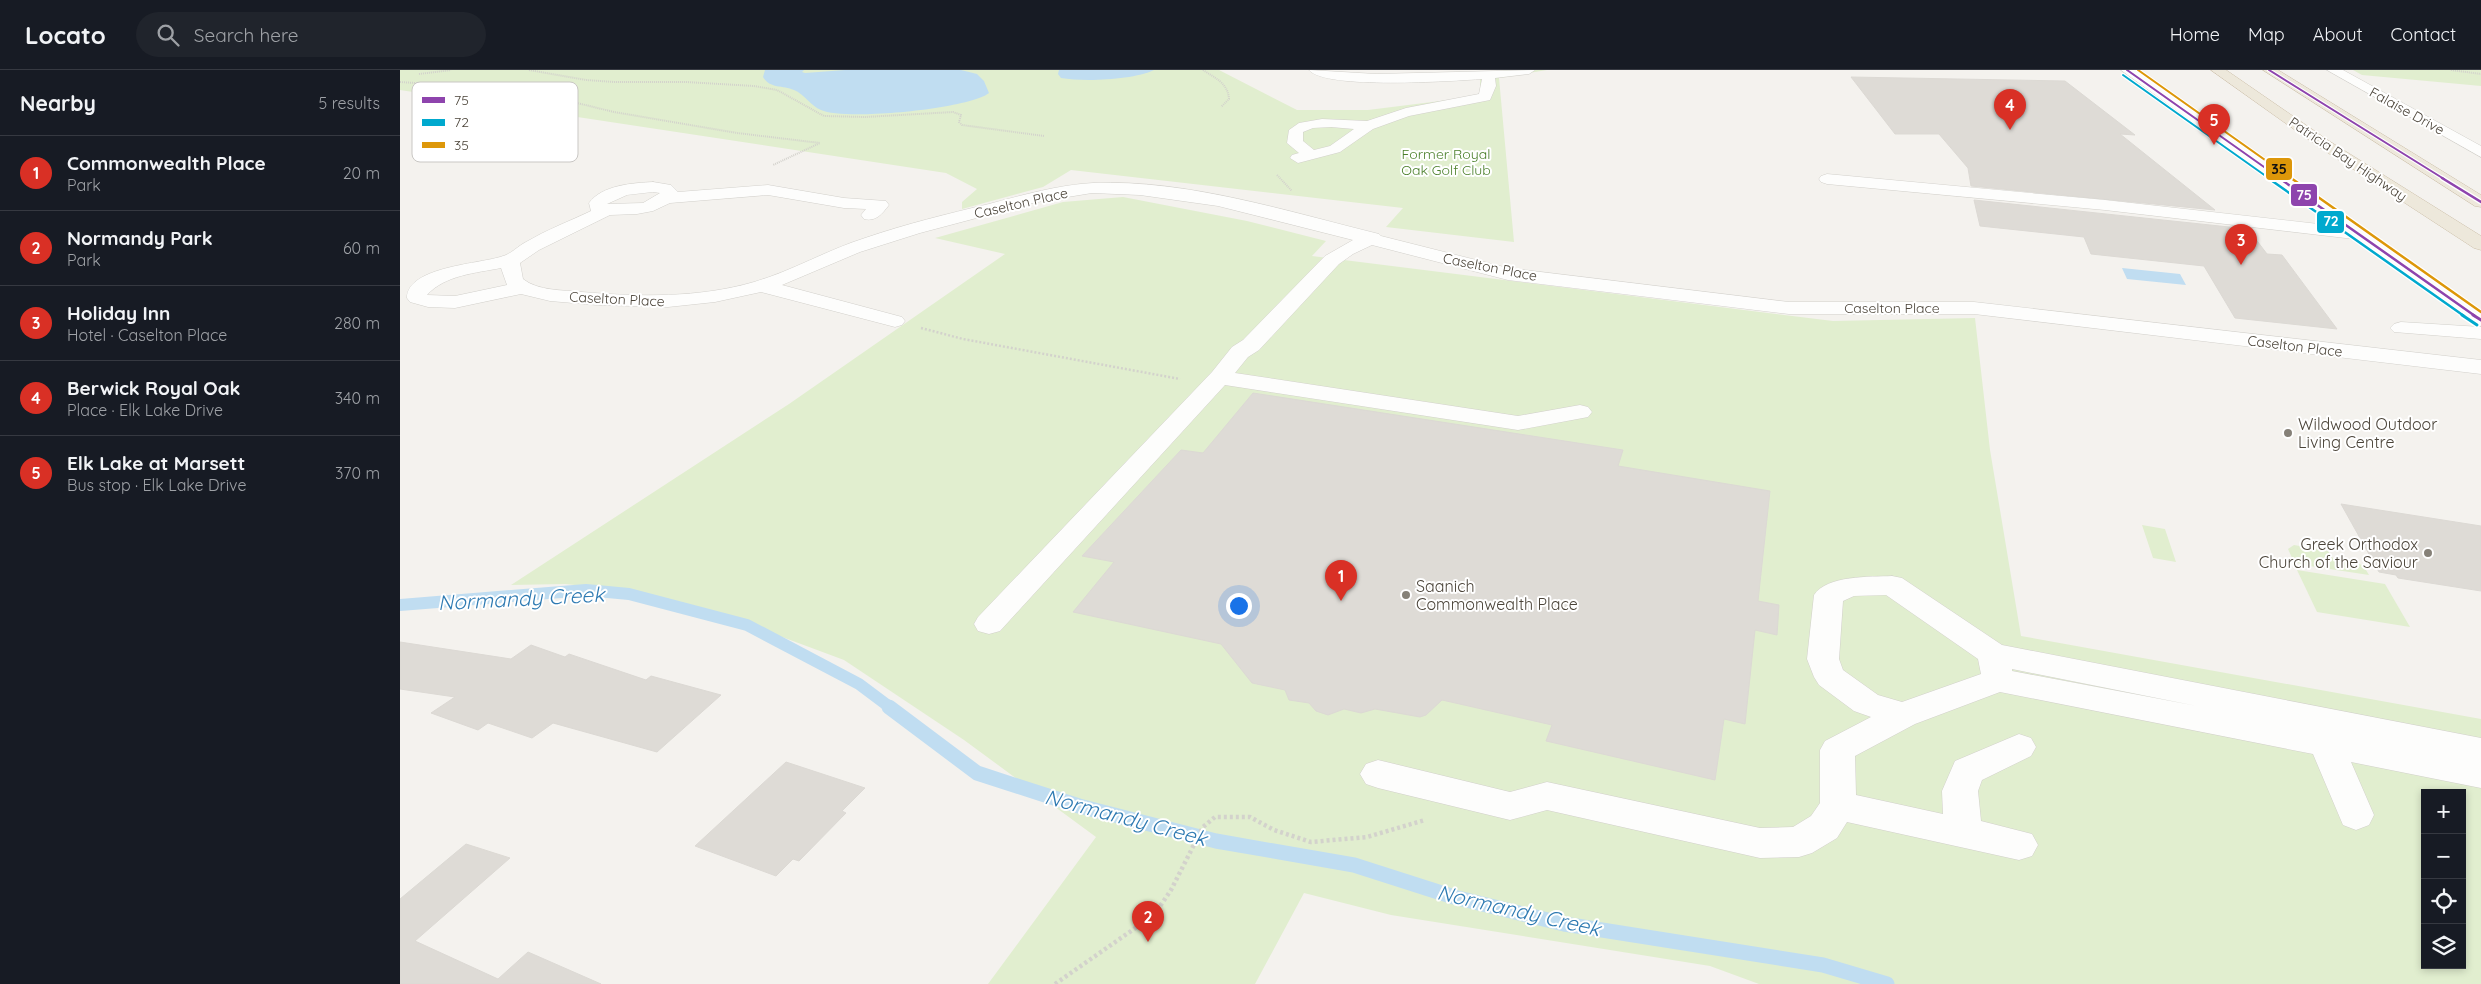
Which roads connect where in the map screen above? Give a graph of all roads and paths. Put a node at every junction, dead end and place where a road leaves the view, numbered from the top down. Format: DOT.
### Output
graph roads {
  1 [pos="450,70"];
  2 [pos="529,70"];
  3 [pos="1203,70"];
  4 [pos="1315,70"];
  5 [pos="1529,70"];
  6 [pos="2127,70"];
  7 [pos="2217,70"];
  8 [pos="2269,70"];
  9 [pos="2333,70"];
  10 [pos="2451,70"];
  11 [pos="419,74"];
  12 [pos="2481,74"];
  13 [pos="1488,76"];
  14 [pos="578,103"];
  15 [pos="1221,107"];
  16 [pos="1368,126"];
  17 [pos="1044,136"];
  18 [pos="806,151"];
  19 [pos="2481,152"];
  20 [pos="1827,179"];
  21 [pos="2481,202"];
  22 [pos="870,215"];
  23 [pos="2361,234"];
  24 [pos="1373,238"];
  25 [pos="2481,244"];
  26 [pos="510,261"];
  27 [pos="761,286"];
  28 [pos="520,288"];
  29 [pos="2481,320"];
  30 [pos="895,321"];
  31 [pos="2401,328"];
  32 [pos="2481,333"];
  33 [pos="2481,367"];
  34 [pos="1216,381"];
  35 [pos="1580,412"];
  36 [pos="989,624"];
  37 [pos="1996,667"];
  38 [pos="1903,715"];
  39 [pos="2320,731"];
  40 [pos="2019,747"];
  41 [pos="2481,750"];
  42 [pos="1378,774"];
  43 [pos="2481,774"];
  44 [pos="1456,793"];
  45 [pos="1838,806"];
  46 [pos="2356,815"];
  47 [pos="1963,833"];
  48 [pos="2019,845"];
  49 [pos="1055,984"];
  1 -- 11 [label="path"];
  2 -- 17 [label="path"];
  3 -- 15 [label="path"];
  4 -- 13 [label="street"];
  5 -- 13 [label="street"];
  6 -- 23 [label="street"];
  7 -- 25 [label="highway, Patricia Bay Highway"];
  8 -- 21 [label="highway, Patricia Bay Highway"];
  9 -- 19 [label="street, Falaise Drive"];
  10 -- 12 [label="path"];
  13 -- 16 [label="street"];
  14 -- 18 [label="path"];
  16 -- 16 [label="street"];
  20 -- 23 [label="street"];
  22 -- 26 [label="street, Caselton Place"];
  23 -- 29 [label="street"];
  24 -- 27 [label="street, Caselton Place"];
  24 -- 33 [label="street, Caselton Place"];
  24 -- 34 [label="street"];
  26 -- 28 [label="street"];
  26 -- 28 [label="street, Caselton Place"];
  27 -- 28 [label="street, Caselton Place"];
  27 -- 30 [label="street"];
  30 -- 34 [label="path"];
  31 -- 32 [label="street"];
  34 -- 35 [label="street"];
  34 -- 36 [label="street"];
  37 -- 38 [label="street"];
  37 -- 38 [label="street"];
  37 -- 39 [label="street"];
  38 -- 45 [label="street"];
  39 -- 41 [label="street"];
  39 -- 43 [label="street"];
  39 -- 46 [label="street"];
  40 -- 47 [label="street"];
  42 -- 44 [label="street"];
  44 -- 45 [label="street"];
  44 -- 49 [label="path"];
  45 -- 47 [label="street"];
  47 -- 48 [label="street"];
}
